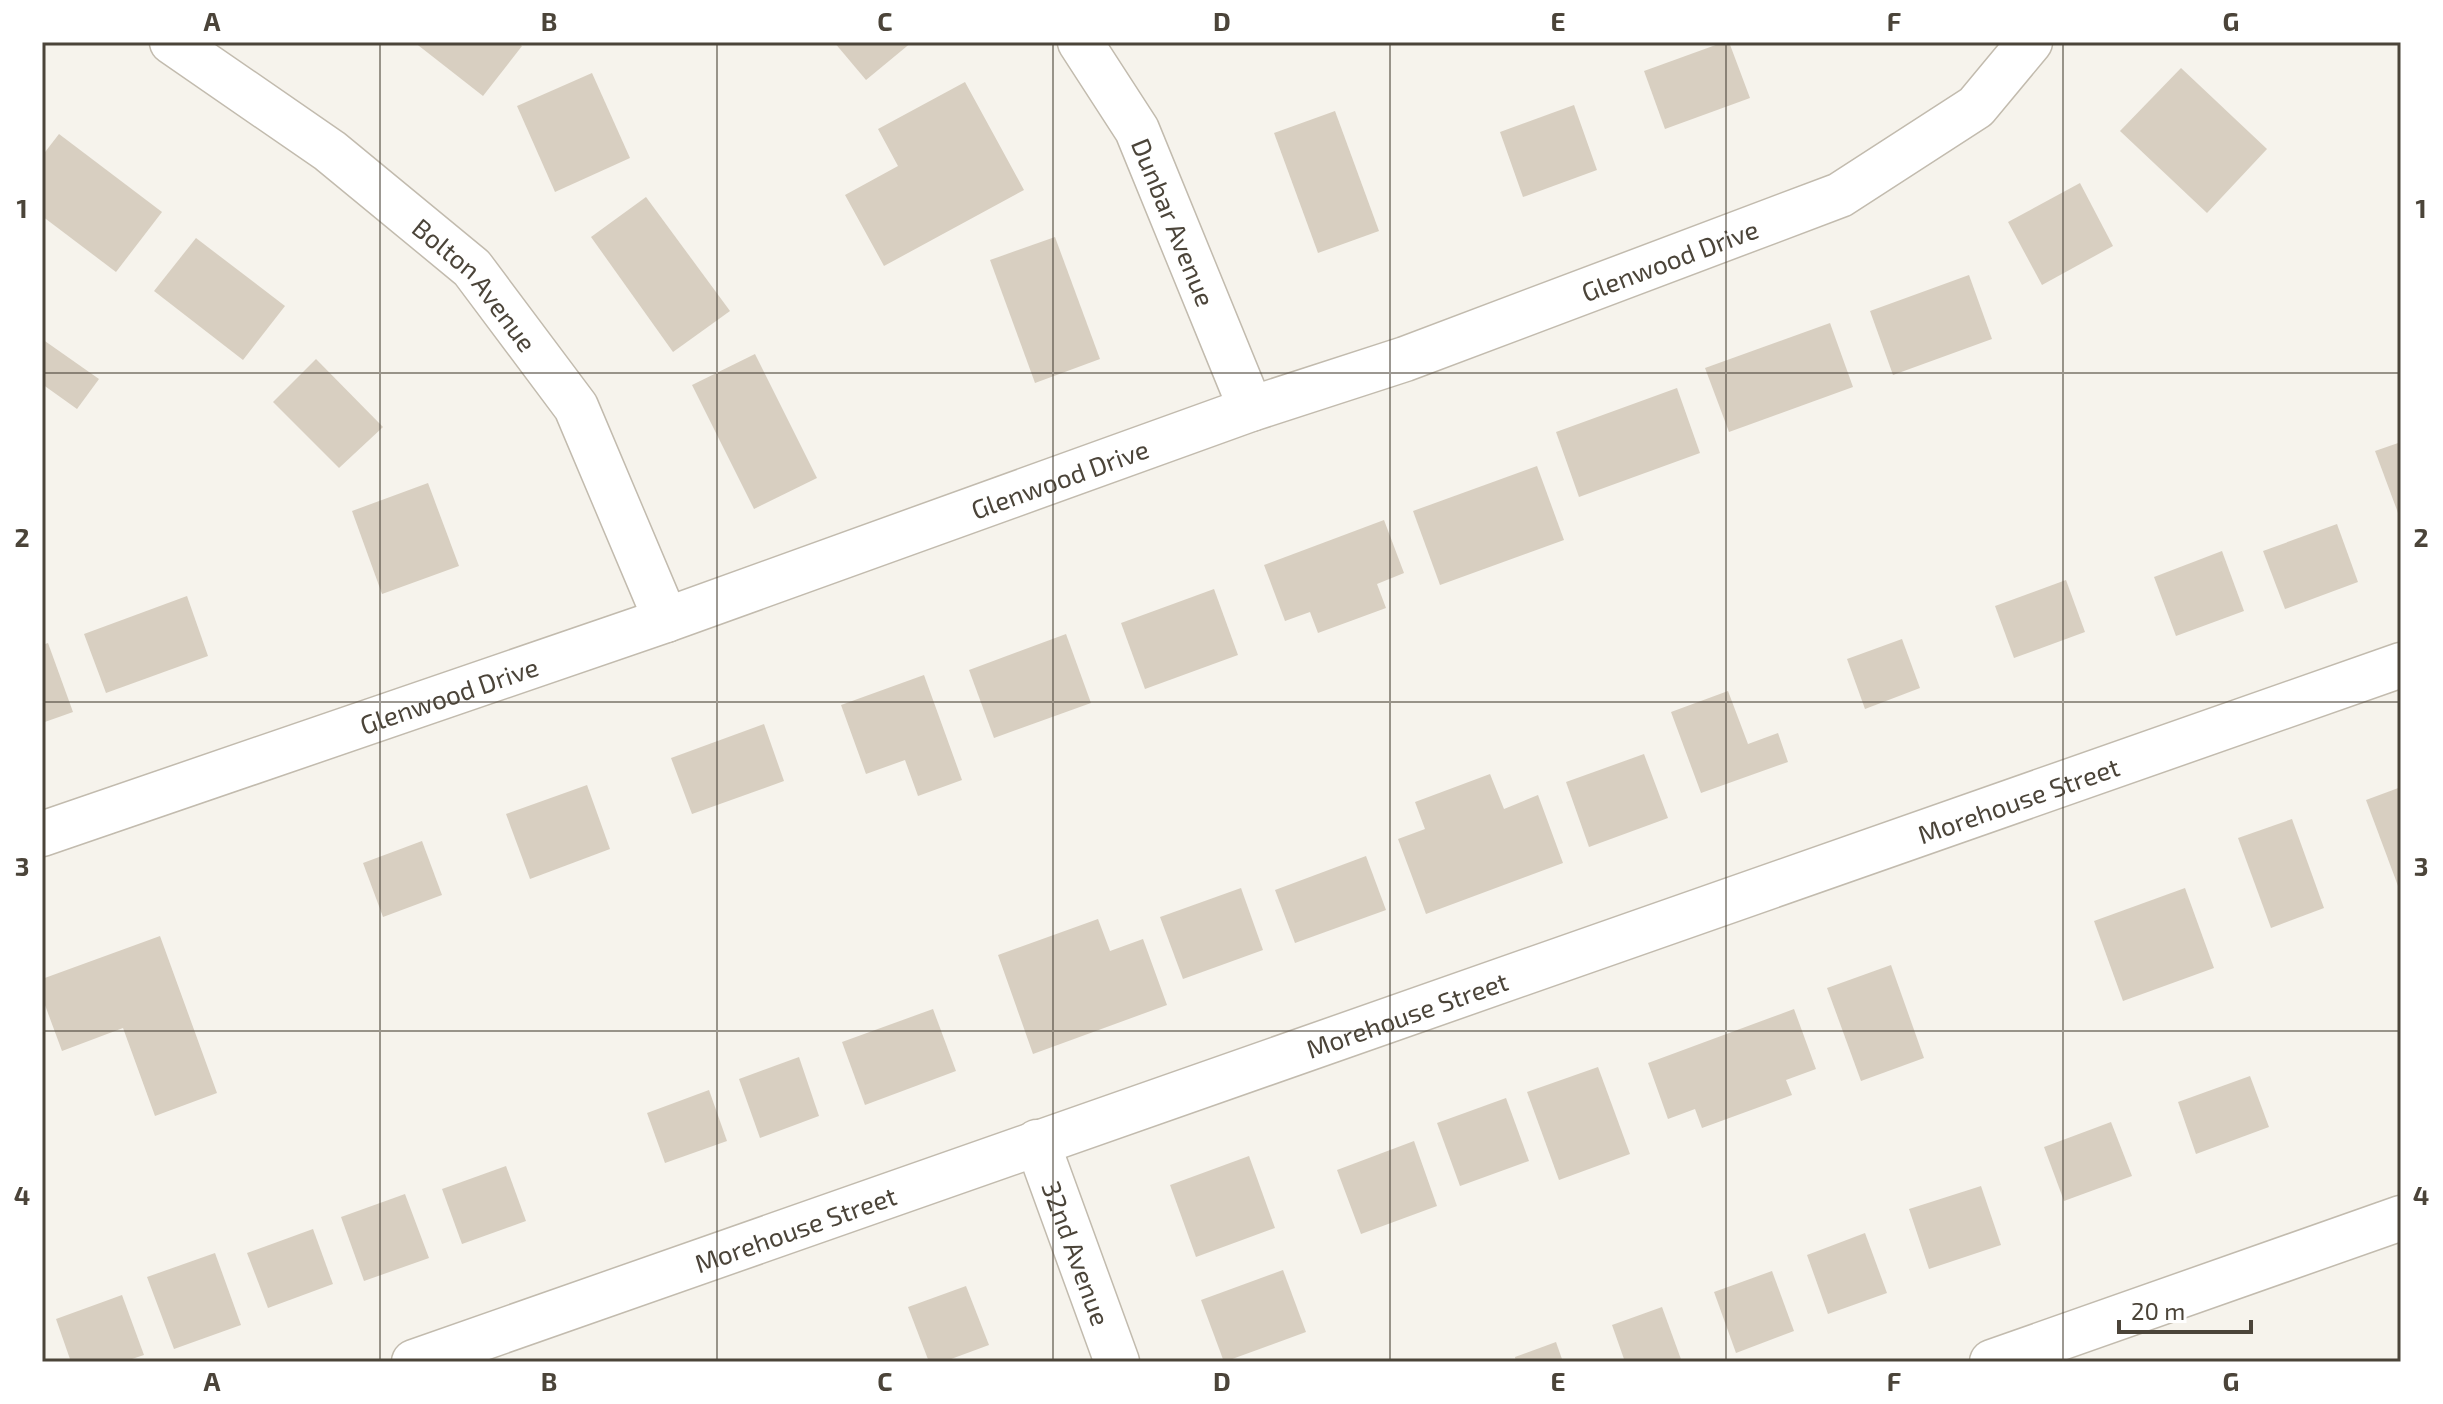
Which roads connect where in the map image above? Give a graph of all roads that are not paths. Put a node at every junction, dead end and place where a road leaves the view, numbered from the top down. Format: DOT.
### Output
graph roads {
  1 [pos="172,42"];
  2 [pos="1080,42"];
  3 [pos="2030,42"];
  4 [pos="1251,409"];
  5 [pos="666,620"];
  6 [pos="2401,665"];
  7 [pos="42,834"];
  8 [pos="1037,1142"];
  9 [pos="2401,1218"];
  10 [pos="414,1362"];
  11 [pos="1117,1362"];
  12 [pos="1992,1362"];
  1 -- 5 [label="street, Bolton Avenue"];
  2 -- 4 [label="street, Dunbar Avenue"];
  3 -- 4 [label="street, Glenwood Drive"];
  4 -- 5 [label="street, Glenwood Drive"];
  5 -- 7 [label="street, Glenwood Drive"];
  6 -- 8 [label="street, Morehouse Street"];
  8 -- 10 [label="street, Morehouse Street"];
  8 -- 11 [label="street, 32nd Avenue"];
  9 -- 12 [label="street"];
}
